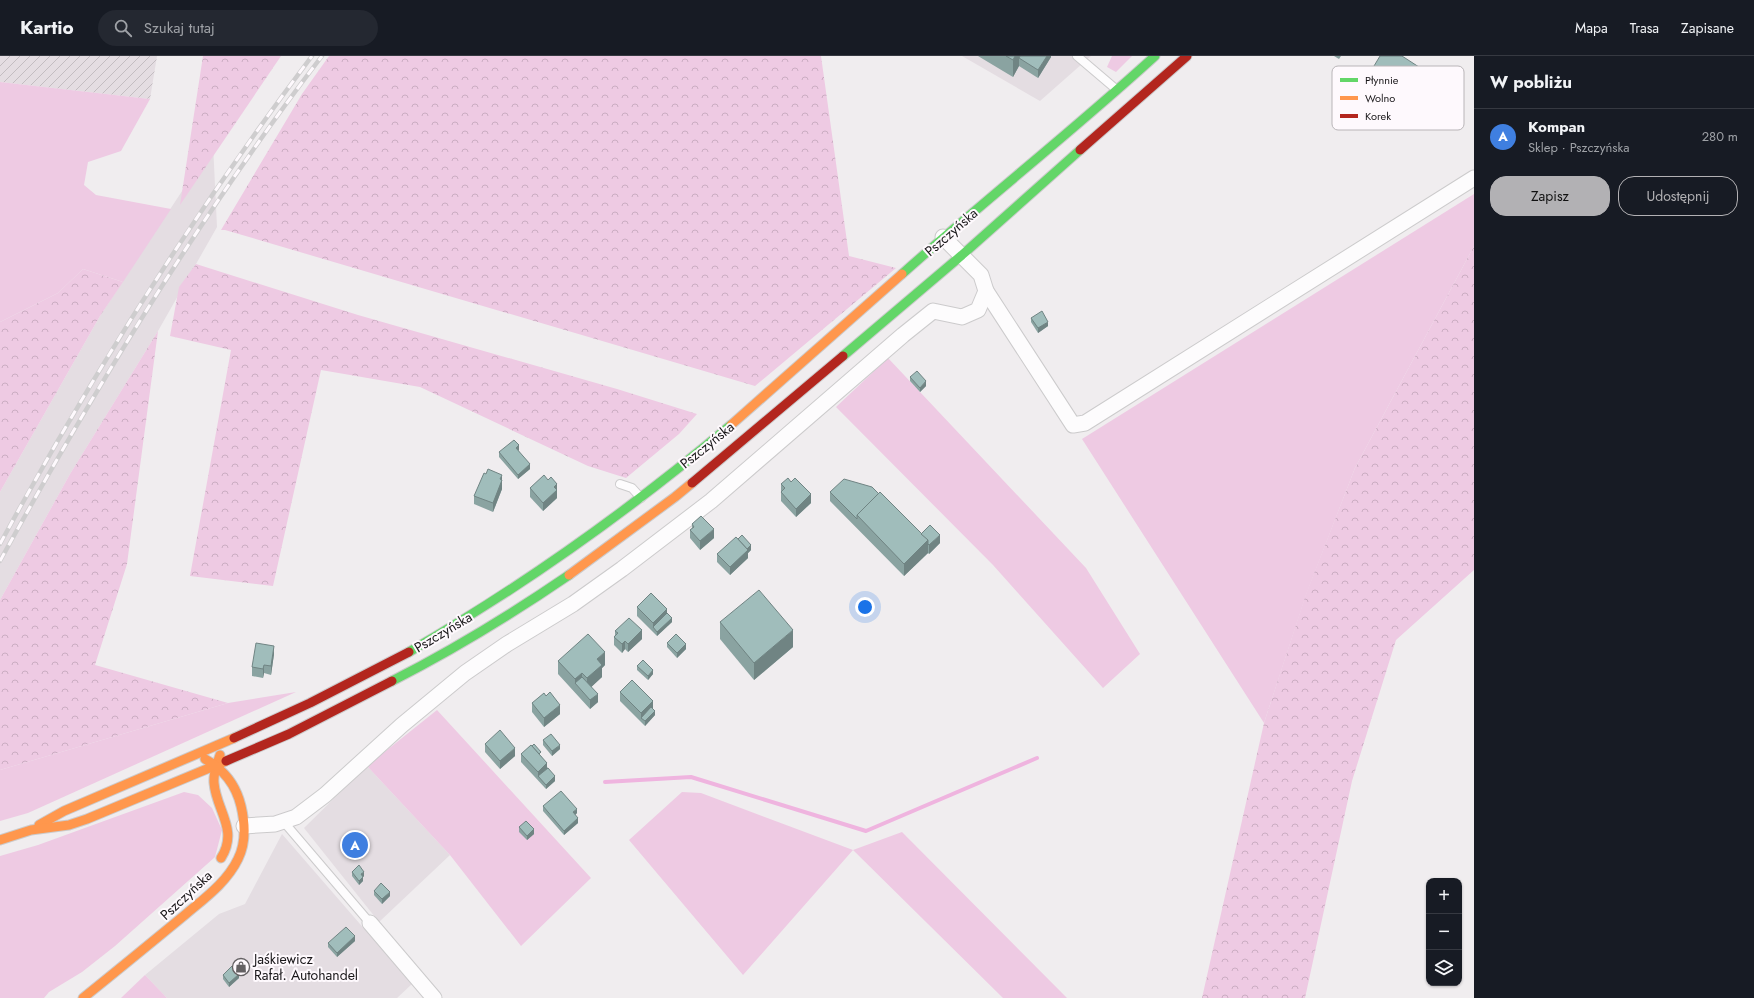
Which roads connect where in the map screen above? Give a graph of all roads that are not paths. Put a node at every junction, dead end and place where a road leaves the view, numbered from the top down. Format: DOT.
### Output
graph roads {
  1 [pos="1077,56"];
  2 [pos="1155,56"];
  3 [pos="1186,56"];
  4 [pos="1118,91"];
  5 [pos="1474,178"];
  6 [pos="944,237"];
  7 [pos="962,255"];
  8 [pos="986,291"];
  9 [pos="620,484"];
  10 [pos="641,498"];
  11 [pos="226,743"];
  12 [pos="263,746"];
  13 [pos="196,756"];
  14 [pos="249,762"];
  15 [pos="216,766"];
  16 [pos="241,778"];
  17 [pos="172,785"];
  18 [pos="187,787"];
  19 [pos="206,793"];
  20 [pos="238,796"];
  21 [pos="218,800"];
  22 [pos="283,821"];
  23 [pos="244,826"];
  24 [pos="31,830"];
  25 [pos="0,840"];
  26 [pos="216,866"];
  27 [pos="370,923"];
  28 [pos="134,944"];
  29 [pos="82,998"];
  30 [pos="434,998"];
  1 -- 4 [label="lane"];
  2 -- 4 [label="main road, Pszczyńska"];
  3 -- 7 [label="main road, Pszczyńska"];
  4 -- 6 [label="main road, Pszczyńska"];
  5 -- 8 [label="street"];
  6 -- 7 [label="street"];
  6 -- 10 [label="main road, Pszczyńska"];
  7 -- 8 [label="street"];
  7 -- 12 [label="main road, Pszczyńska"];
  8 -- 22 [label="street"];
  9 -- 10 [label="lane"];
  10 -- 11 [label="main road, Pszczyńska"];
  11 -- 13 [label="main road"];
  11 -- 15 [label="main road, Pszczyńska"];
  12 -- 14 [label="main road, Pszczyńska"];
  12 -- 15 [label="main road, Pszczyńska"];
  13 -- 15 [label="main road"];
  13 -- 24 [label="main road"];
  15 -- 17 [label="main road"];
  15 -- 20 [label="main road, Pszczyńska"];
  15 -- 21 [label="main road, Pszczyńska"];
  16 -- 20 [label="main road, Pszczyńska"];
  17 -- 18 [label="main road"];
  17 -- 24 [label="main road"];
  19 -- 21 [label="main road"];
  20 -- 23 [label="main road, Pszczyńska"];
  21 -- 26 [label="main road, Pszczyńska"];
  22 -- 23 [label="street"];
  22 -- 27 [label="lane"];
  23 -- 29 [label="main road, Pszczyńska"];
  24 -- 25 [label="main road"];
  27 -- 30 [label="street"];
  28 -- 29 [label="main road, Pszczyńska"];
}
